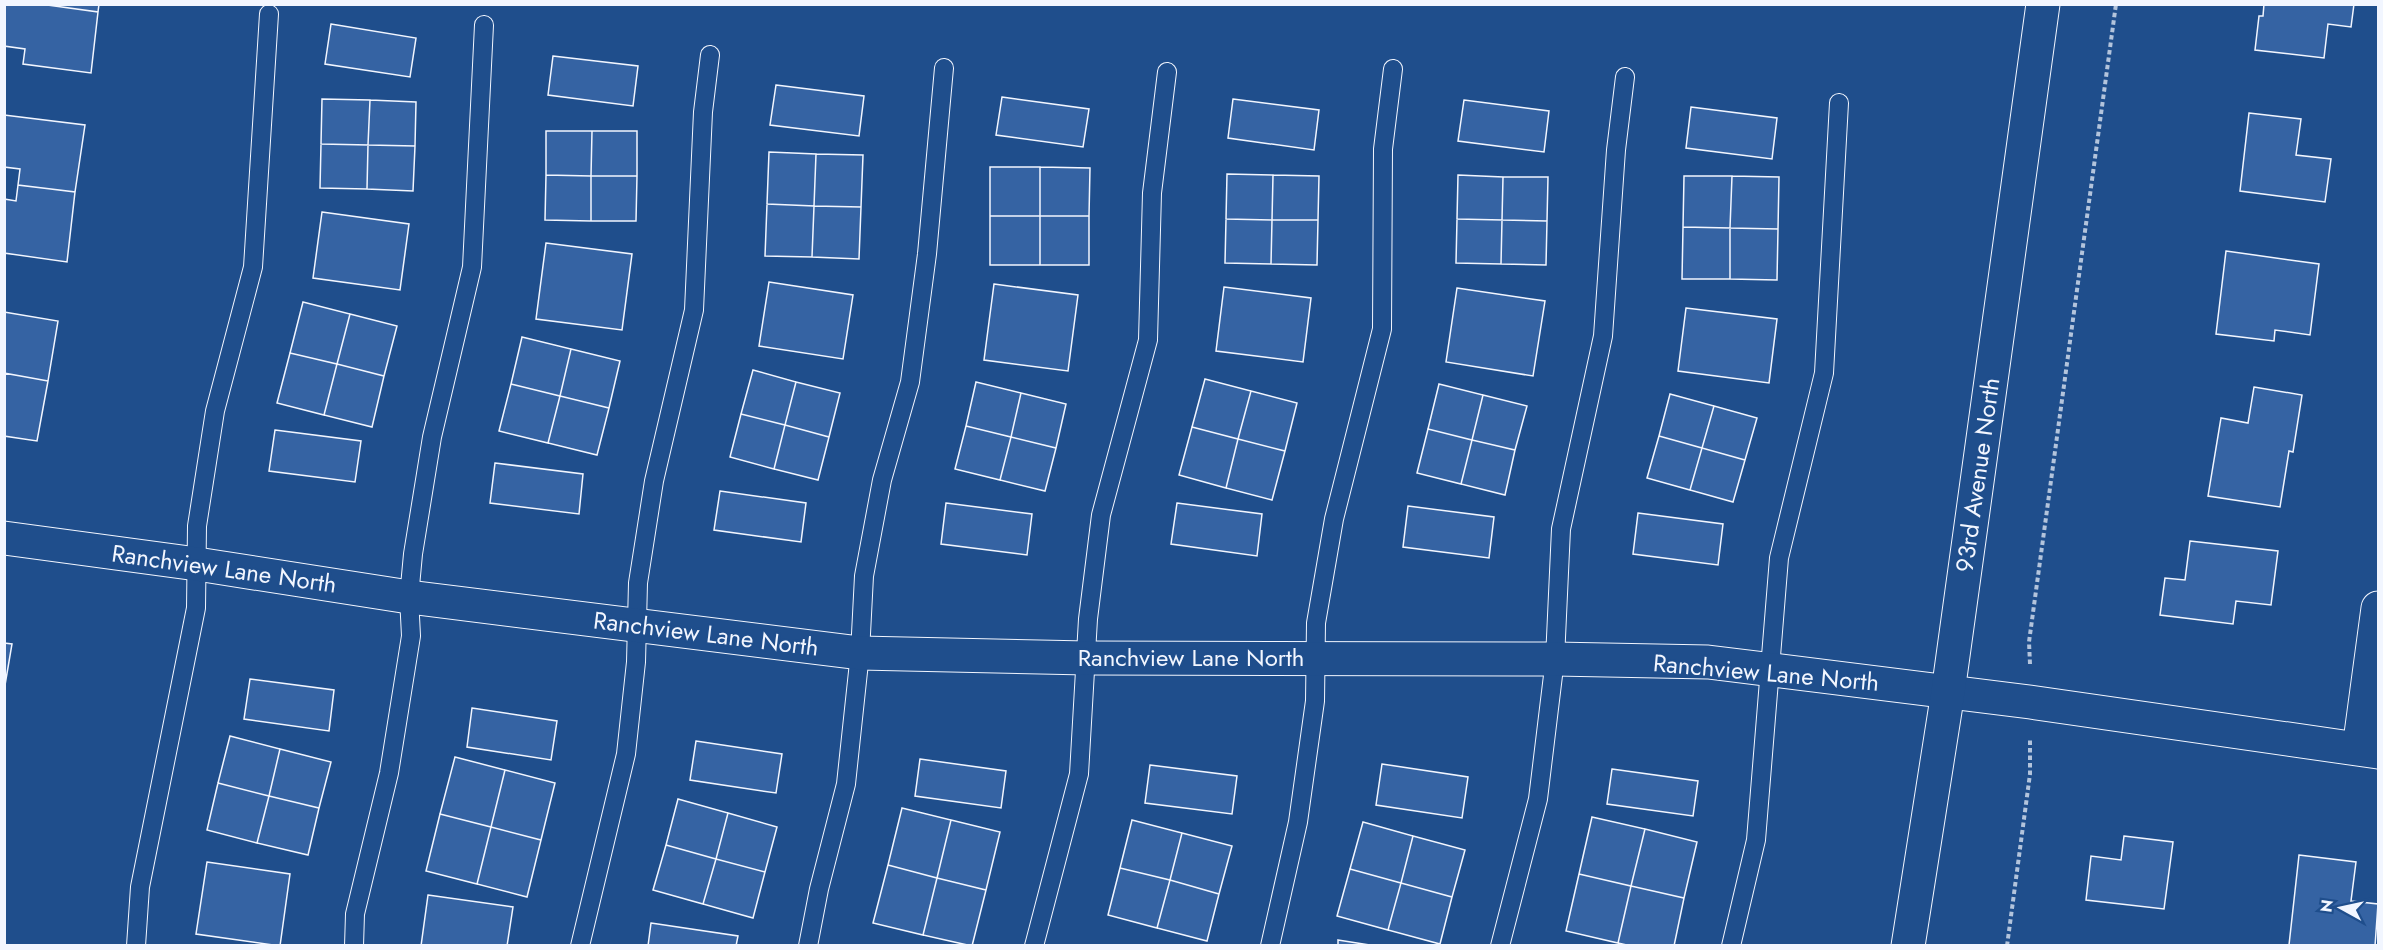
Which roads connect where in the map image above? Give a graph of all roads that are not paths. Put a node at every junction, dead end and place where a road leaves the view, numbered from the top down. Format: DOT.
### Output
graph roads {
  1 [pos="2043,4"];
  2 [pos="269,14"];
  3 [pos="484,25"];
  4 [pos="710,55"];
  5 [pos="944,68"];
  6 [pos="1393,69"];
  7 [pos="1167,72"];
  8 [pos="1625,77"];
  9 [pos="1839,103"];
  10 [pos="4,538"];
  11 [pos="196,564"];
  12 [pos="409,597"];
  13 [pos="2379,608"];
  14 [pos="638,626"];
  15 [pos="860,653"];
  16 [pos="1087,658"];
  17 [pos="1317,658"];
  18 [pos="1555,659"];
  19 [pos="1770,669"];
  20 [pos="1948,692"];
  21 [pos="2369,751"];
  22 [pos="136,945"];
  23 [pos="354,945"];
  24 [pos="580,945"];
  25 [pos="808,945"];
  26 [pos="1034,945"];
  27 [pos="1270,945"];
  28 [pos="1500,945"];
  29 [pos="1731,945"];
  30 [pos="1908,945"];
  1 -- 20 [label="street, 93rd Avenue North"];
  2 -- 11 [label="lane"];
  3 -- 12 [label="lane"];
  4 -- 14 [label="lane"];
  5 -- 15 [label="lane"];
  6 -- 17 [label="lane"];
  7 -- 16 [label="lane"];
  8 -- 18 [label="lane"];
  9 -- 19 [label="lane"];
  10 -- 11 [label="street, Ranchview Lane North"];
  11 -- 12 [label="street, Ranchview Lane North"];
  11 -- 22 [label="lane"];
  12 -- 14 [label="street, Ranchview Lane North"];
  12 -- 23 [label="lane"];
  13 -- 21 [label="street"];
  14 -- 15 [label="street, Ranchview Lane North"];
  14 -- 24 [label="lane"];
  15 -- 16 [label="street, Ranchview Lane North"];
  15 -- 25 [label="lane"];
  16 -- 17 [label="street, Ranchview Lane North"];
  16 -- 26 [label="lane"];
  17 -- 18 [label="street, Ranchview Lane North"];
  17 -- 27 [label="lane"];
  18 -- 19 [label="street, Ranchview Lane North"];
  18 -- 28 [label="lane"];
  19 -- 20 [label="street, Ranchview Lane North"];
  19 -- 29 [label="lane"];
  20 -- 21 [label="street, Ranchview Lane North"];
  20 -- 30 [label="street, 93rd Avenue North"];
}
